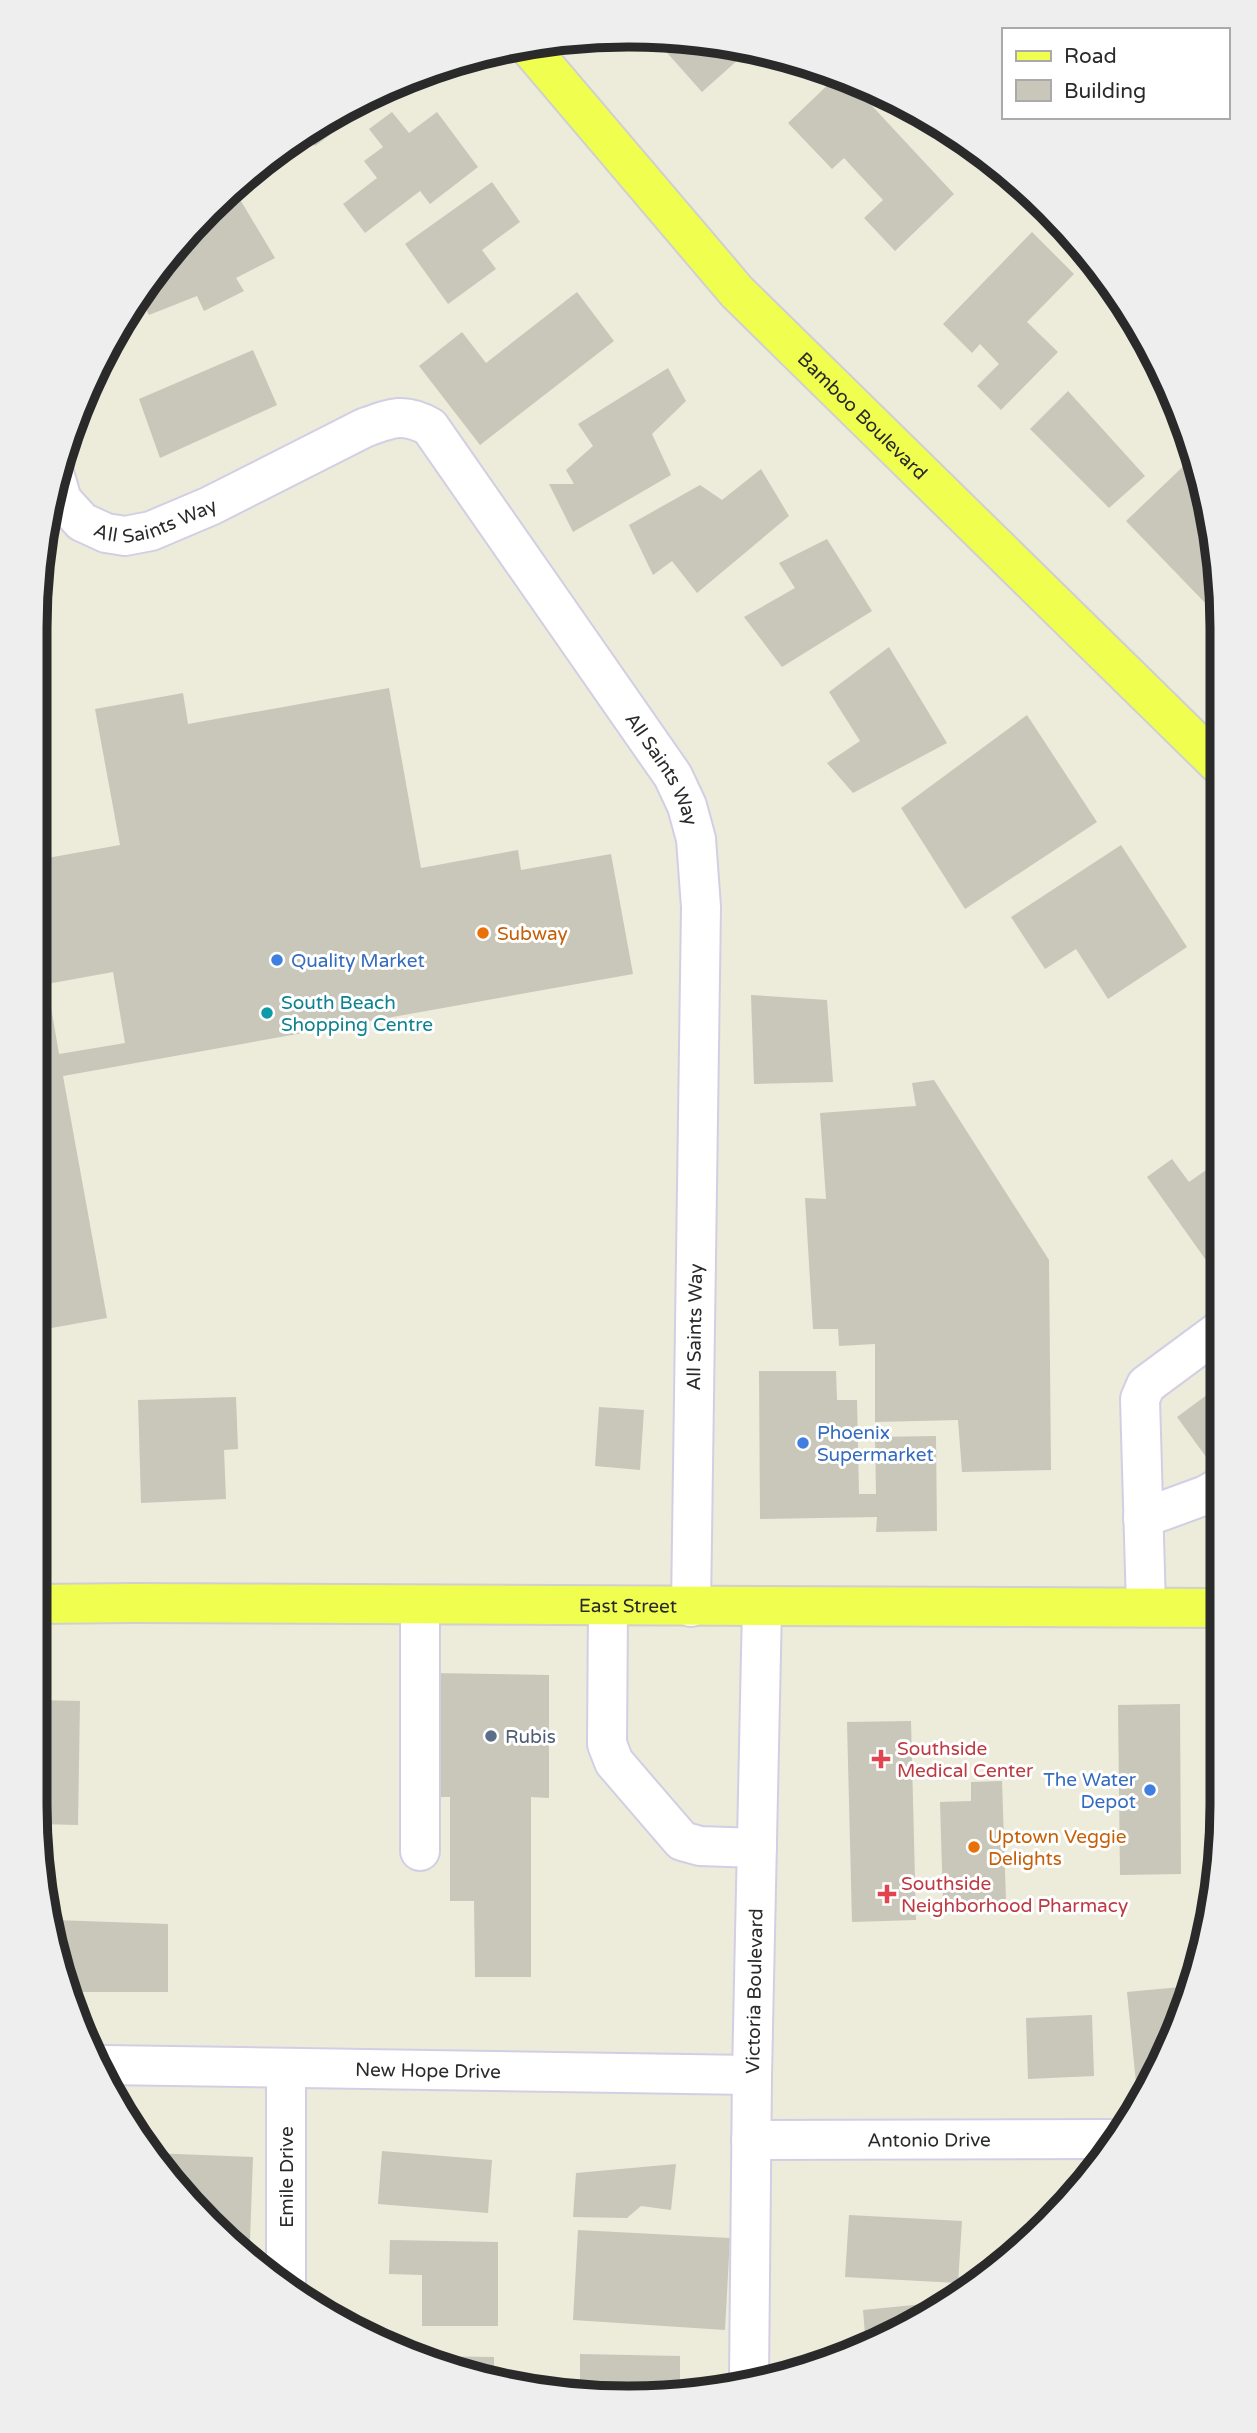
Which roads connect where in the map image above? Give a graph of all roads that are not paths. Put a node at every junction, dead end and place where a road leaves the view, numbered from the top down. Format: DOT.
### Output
graph roads {
  1 [pos="535,55"];
  2 [pos="62,499"];
  3 [pos="1210,757"];
  4 [pos="1210,1338"];
  5 [pos="1210,1492"];
  6 [pos="1143,1518"];
  7 [pos="47,1604"];
  8 [pos="420,1605"];
  9 [pos="608,1606"];
  10 [pos="762,1606"];
  11 [pos="691,1607"];
  12 [pos="1146,1607"];
  13 [pos="1210,1608"];
  14 [pos="757,1848"];
  15 [pos="420,1851"];
  16 [pos="109,2065"];
  17 [pos="286,2069"];
  18 [pos="752,2075"];
  19 [pos="1103,2139"];
  20 [pos="751,2140"];
  21 [pos="286,2274"];
  22 [pos="749,2373"];
  1 -- 3 [label="main road, Bamboo Boulevard"];
  2 -- 11 [label="street, All Saints Way"];
  4 -- 6 [label="street"];
  5 -- 6 [label="street"];
  6 -- 12 [label="street"];
  7 -- 8 [label="main road, East Street"];
  8 -- 9 [label="main road, East Street"];
  8 -- 15 [label="street"];
  9 -- 11 [label="main road, East Street"];
  9 -- 14 [label="street"];
  10 -- 11 [label="main road, East Street"];
  10 -- 12 [label="main road, East Street"];
  10 -- 14 [label="street, Victoria Boulevard"];
  12 -- 13 [label="main road, East Street"];
  14 -- 18 [label="street, Victoria Boulevard"];
  16 -- 17 [label="street, New Hope Drive"];
  17 -- 18 [label="street, New Hope Drive"];
  17 -- 21 [label="street, Emile Drive"];
  18 -- 20 [label="street, Victoria Boulevard"];
  19 -- 20 [label="street, Antonio Drive"];
  20 -- 22 [label="street, Victoria Boulevard"];
}
